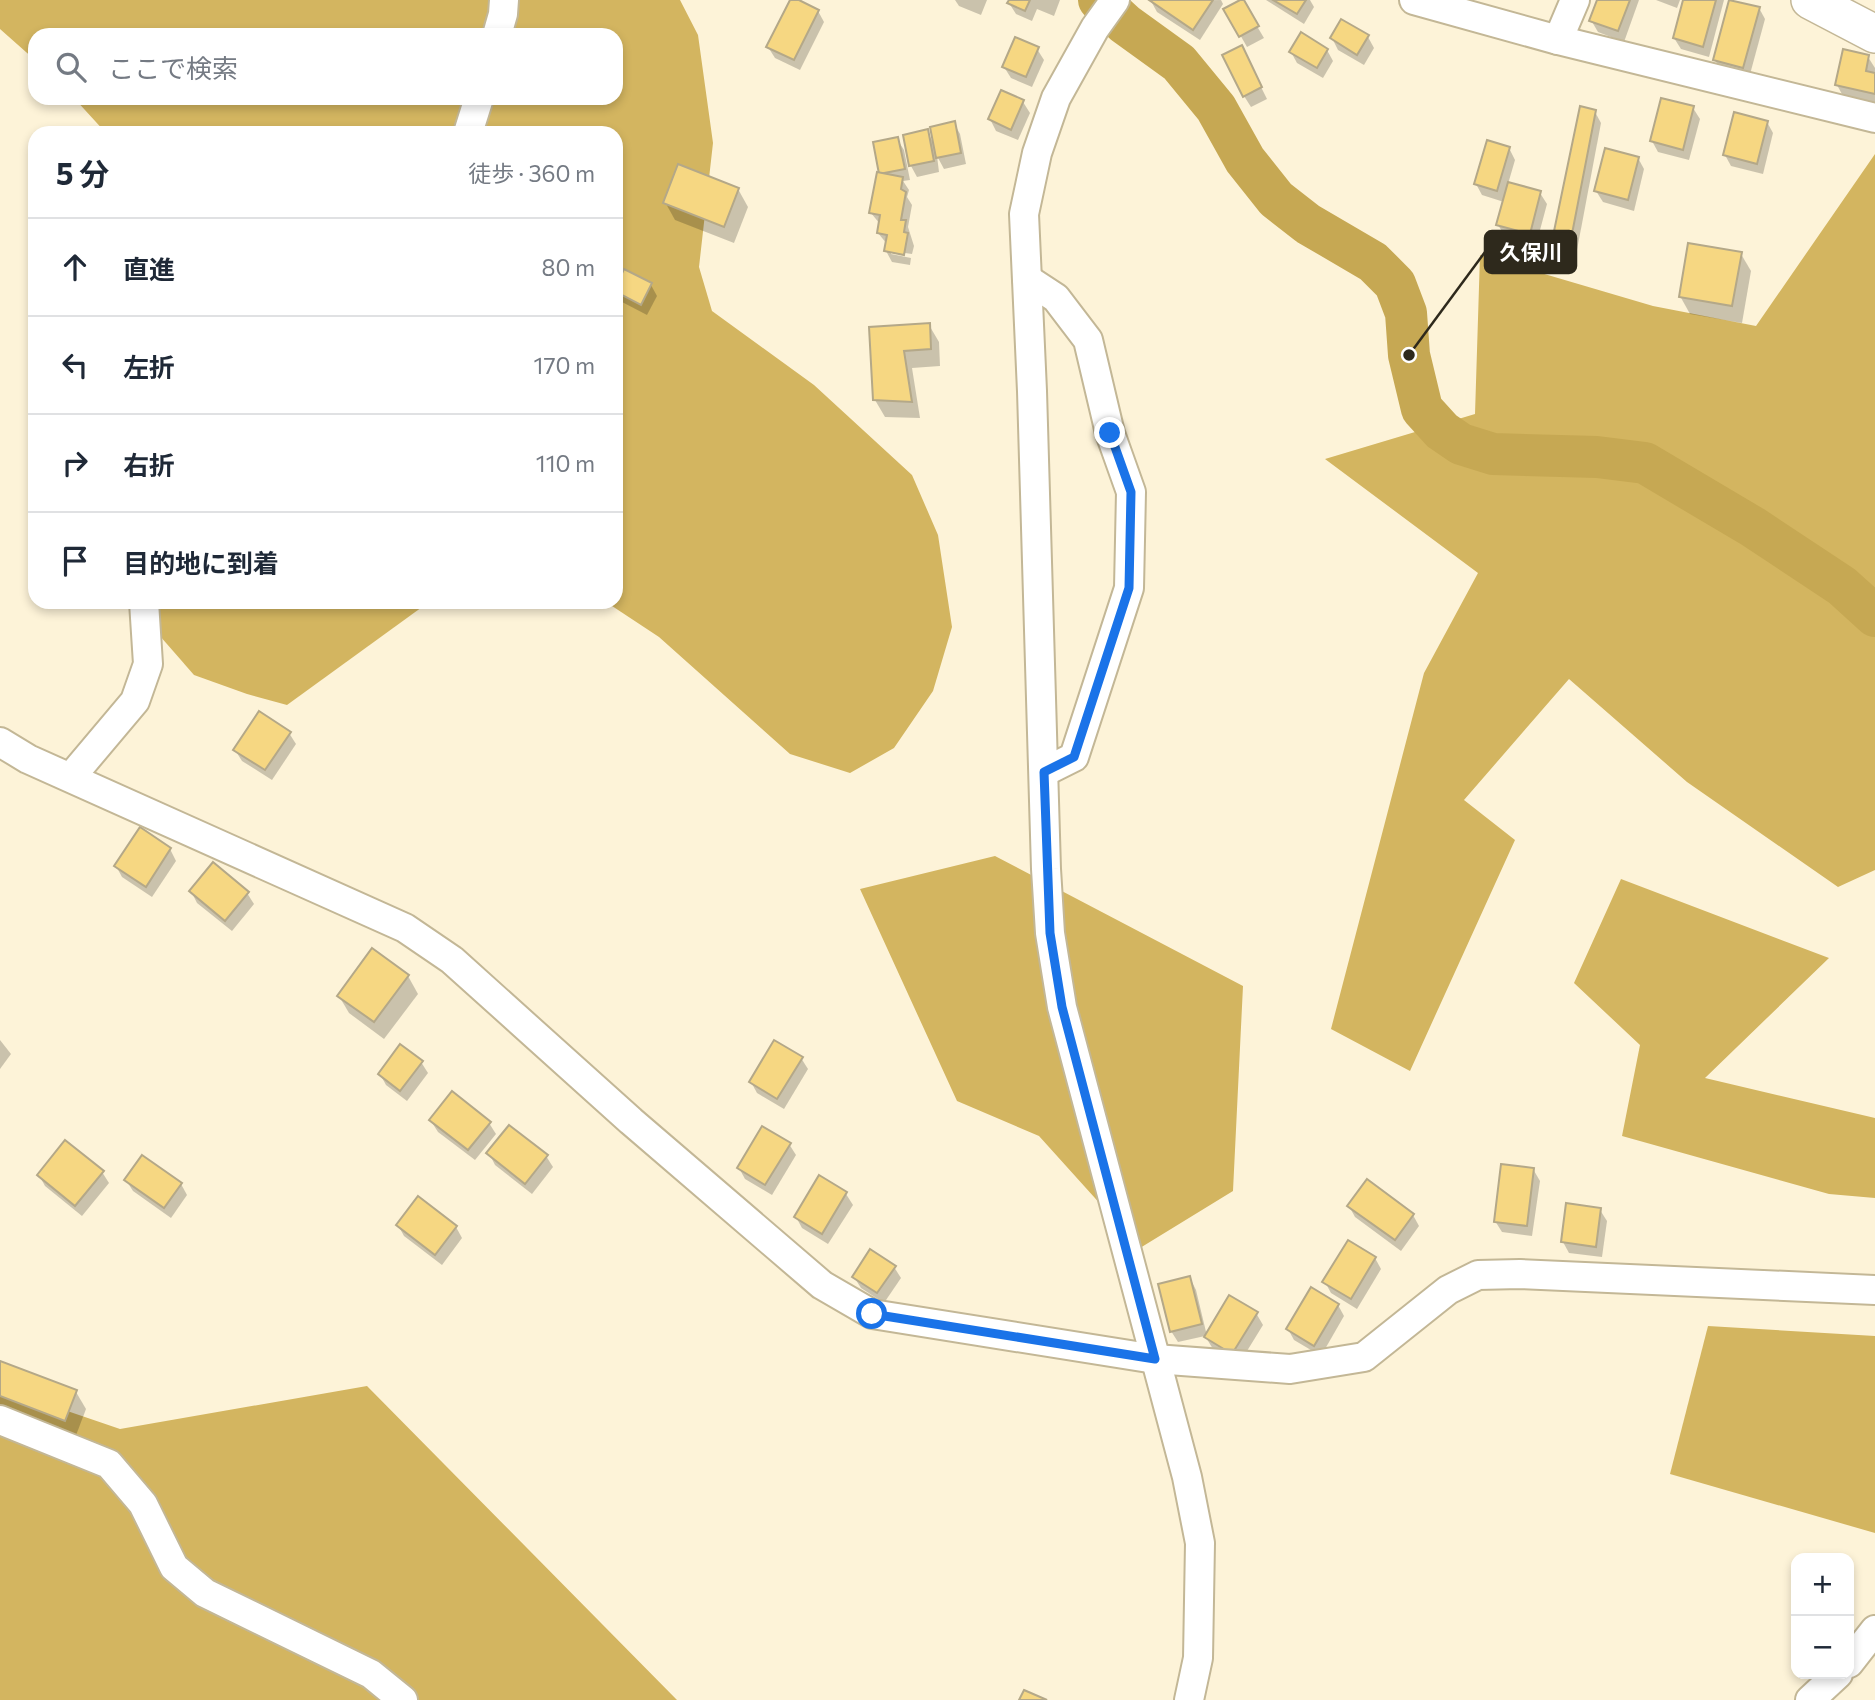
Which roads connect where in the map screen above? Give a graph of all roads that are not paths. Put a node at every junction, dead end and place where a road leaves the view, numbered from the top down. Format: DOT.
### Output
graph roads {
  1 [pos="504,0"];
  2 [pos="1115,0"];
  3 [pos="1414,0"];
  4 [pos="1576,0"];
  5 [pos="1810,0"];
  6 [pos="500,28"];
  7 [pos="1875,34"];
  8 [pos="1558,40"];
  9 [pos="477,105"];
  10 [pos="1875,118"];
  11 [pos="470,126"];
  12 [pos="1027,279"];
  13 [pos="144,609"];
  14 [pos="0,742"];
  15 [pos="1044,772"];
  16 [pos="71,777"];
  17 [pos="1875,1290"];
  18 [pos="1155,1359"];
  19 [pos="0,1420"];
  20 [pos="1875,1630"];
  21 [pos="1854,1657"];
  22 [pos="1833,1679"];
  23 [pos="403,1700"];
  24 [pos="1189,1700"];
  25 [pos="1810,1700"];
  1 -- 6 [label="street"];
  2 -- 12 [label="street"];
  3 -- 8 [label="street"];
  4 -- 8 [label="street"];
  5 -- 7 [label="main road"];
  8 -- 10 [label="street"];
  9 -- 11 [label="street"];
  12 -- 15 [label="street"];
  12 -- 15 [label="street"];
  13 -- 16 [label="street"];
  14 -- 16 [label="street"];
  15 -- 18 [label="street"];
  16 -- 18 [label="street"];
  17 -- 18 [label="street"];
  18 -- 24 [label="street"];
  19 -- 23 [label="street"];
  20 -- 21 [label="street"];
  22 -- 25 [label="street"];
}
